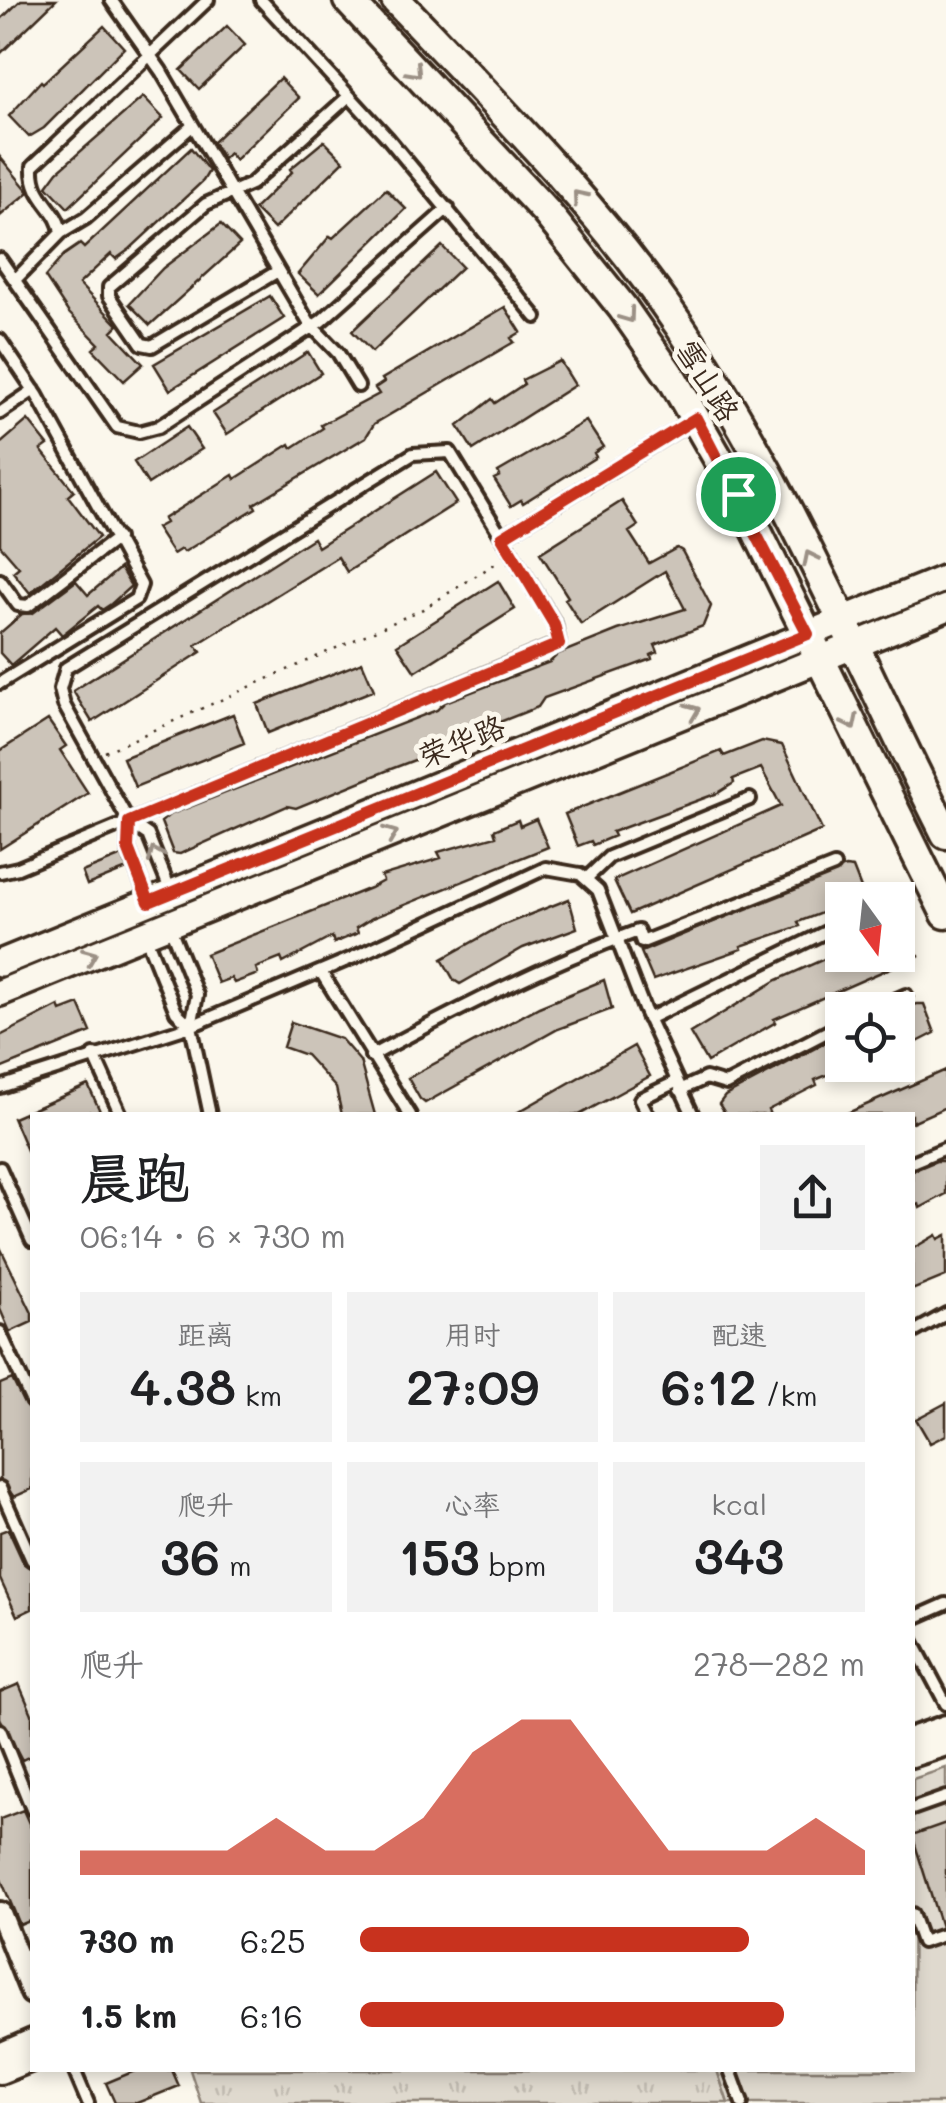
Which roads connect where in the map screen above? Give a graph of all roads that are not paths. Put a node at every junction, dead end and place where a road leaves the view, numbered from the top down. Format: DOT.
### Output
graph roads {
  1 [pos="111,0"];
  2 [pos="208,0"];
  3 [pos="261,0"];
  4 [pos="348,0"];
  5 [pos="396,0"];
  6 [pos="150,54"];
  7 [pos="349,96"];
  8 [pos="192,126"];
  9 [pos="232,194"];
  10 [pos="448,208"];
  11 [pos="61,233"];
  12 [pos="0,259"];
  13 [pos="278,271"];
  14 [pos="15,280"];
  15 [pos="536,318"];
  16 [pos="312,326"];
  17 [pos="0,340"];
  18 [pos="358,386"];
  19 [pos="34,390"];
  20 [pos="0,413"];
  21 [pos="696,418"];
  22 [pos="502,537"];
  23 [pos="117,538"];
  24 [pos="946,578"];
  25 [pos="0,580"];
  26 [pos="946,608"];
  27 [pos="847,634"];
  28 [pos="814,647"];
  29 [pos="0,683"];
  30 [pos="750,799"];
  31 [pos="129,822"];
  32 [pos="946,834"];
  33 [pos="834,866"];
  34 [pos="0,872"];
  35 [pos="587,878"];
  36 [pos="160,898"];
  37 [pos="946,914"];
  38 [pos="156,929"];
  39 [pos="825,932"];
  40 [pos="617,938"];
  41 [pos="0,962"];
  42 [pos="321,972"];
  43 [pos="0,993"];
  44 [pos="648,1019"];
  45 [pos="191,1026"];
  46 [pos="825,1033"];
  47 [pos="94,1055"];
  48 [pos="371,1056"];
  49 [pos="0,1086"];
  50 [pos="678,1086"];
  51 [pos="120,1112"];
  52 [pos="209,1112"];
  53 [pos="408,1112"];
  54 [pos="646,1112"];
  55 [pos="691,1112"];
  56 [pos="946,1148"];
  57 [pos="915,1161"];
  58 [pos="0,1168"];
  59 [pos="30,1236"];
  60 [pos="946,1314"];
  61 [pos="0,1332"];
  62 [pos="915,1332"];
  63 [pos="6,1358"];
  64 [pos="30,1399"];
  65 [pos="0,1488"];
  66 [pos="30,1556"];
  67 [pos="946,1604"];
  68 [pos="915,1619"];
  69 [pos="915,1646"];
  70 [pos="946,1704"];
  71 [pos="946,1726"];
  72 [pos="0,1730"];
  73 [pos="915,1737"];
  74 [pos="946,1745"];
  75 [pos="915,1755"];
  76 [pos="946,1798"];
  77 [pos="30,1805"];
  78 [pos="915,1808"];
  79 [pos="0,1914"];
  80 [pos="915,1922"];
  81 [pos="946,1934"];
  82 [pos="26,1957"];
  83 [pos="30,2041"];
  84 [pos="0,2054"];
  85 [pos="30,2061"];
  86 [pos="75,2072"];
  87 [pos="731,2072"];
  88 [pos="0,2074"];
  89 [pos="88,2103"];
  90 [pos="742,2103"];
  1 -- 6 [label="lane"];
  2 -- 6 [label="lane"];
  3 -- 7 [label="lane"];
  4 -- 21 [label="main road, 雪山路, one-way"];
  27 -- 5 [label="main road, 雪山路, one-way"];
  6 -- 8 [label="lane"];
  6 -- 11 [label="lane"];
  7 -- 9 [label="lane"];
  7 -- 10 [label="lane"];
  8 -- 9 [label="lane"];
  8 -- 11 [label="lane"];
  9 -- 13 [label="lane"];
  9 -- 13 [label="lane"];
  10 -- 15 [label="lane"];
  10 -- 16 [label="lane"];
  11 -- 14 [label="lane"];
  12 -- 14 [label="lane"];
  13 -- 16 [label="lane"];
  14 -- 16 [label="lane"];
  16 -- 18 [label="lane"];
  17 -- 19 [label="lane"];
  19 -- 20 [label="lane"];
  19 -- 23 [label="lane"];
  21 -- 22 [label="lane"];
  21 -- 28 [label="main road, 雪山路"];
  22 -- 31 [label="lane"];
  22 -- 31 [label="lane"];
  23 -- 25 [label="lane"];
  23 -- 29 [label="lane"];
  24 -- 27 [label="street, 荣华路"];
  26 -- 27 [label="street, 荣华路"];
  27 -- 28 [label="street, 荣华路"];
  27 -- 32 [label="main road, 雪山路"];
  28 -- 36 [label="street, 荣华路"];
  28 -- 37 [label="main road, 雪山路, one-way"];
  38 -- 28 [label="street, 荣华路, one-way"];
  30 -- 35 [label="lane"];
  31 -- 34 [label="lane"];
  31 -- 36 [label="lane"];
  36 -- 31 [label="lane, one-way"];
  33 -- 40 [label="lane"];
  35 -- 40 [label="lane"];
  35 -- 42 [label="lane"];
  36 -- 41 [label="street, 荣华路"];
  43 -- 38 [label="street, 荣华路, one-way"];
  38 -- 45 [label="lane"];
  38 -- 45 [label="lane"];
  39 -- 44 [label="lane"];
  40 -- 44 [label="lane"];
  40 -- 48 [label="lane"];
  42 -- 45 [label="lane"];
  42 -- 48 [label="lane"];
  44 -- 50 [label="lane"];
  45 -- 47 [label="lane"];
  45 -- 52 [label="lane"];
  46 -- 50 [label="lane"];
  47 -- 49 [label="lane"];
  47 -- 51 [label="lane"];
  48 -- 53 [label="lane"];
  50 -- 54 [label="lane"];
  50 -- 55 [label="lane"];
  56 -- 57 [label="lane"];
  58 -- 59 [label="lane"];
  60 -- 62 [label="lane"];
  61 -- 63 [label="lane"];
  63 -- 64 [label="lane"];
  65 -- 66 [label="lane"];
  67 -- 68 [label="lane"];
  69 -- 70 [label="lane"];
  71 -- 73 [label="street"];
  72 -- 77 [label="lane"];
  74 -- 75 [label="street"];
  76 -- 78 [label="lane"];
  79 -- 82 [label="street"];
  80 -- 81 [label="lane"];
  83 -- 84 [label="street"];
  85 -- 88 [label="street"];
  86 -- 89 [label="lane"];
  87 -- 90 [label="lane"];
}
